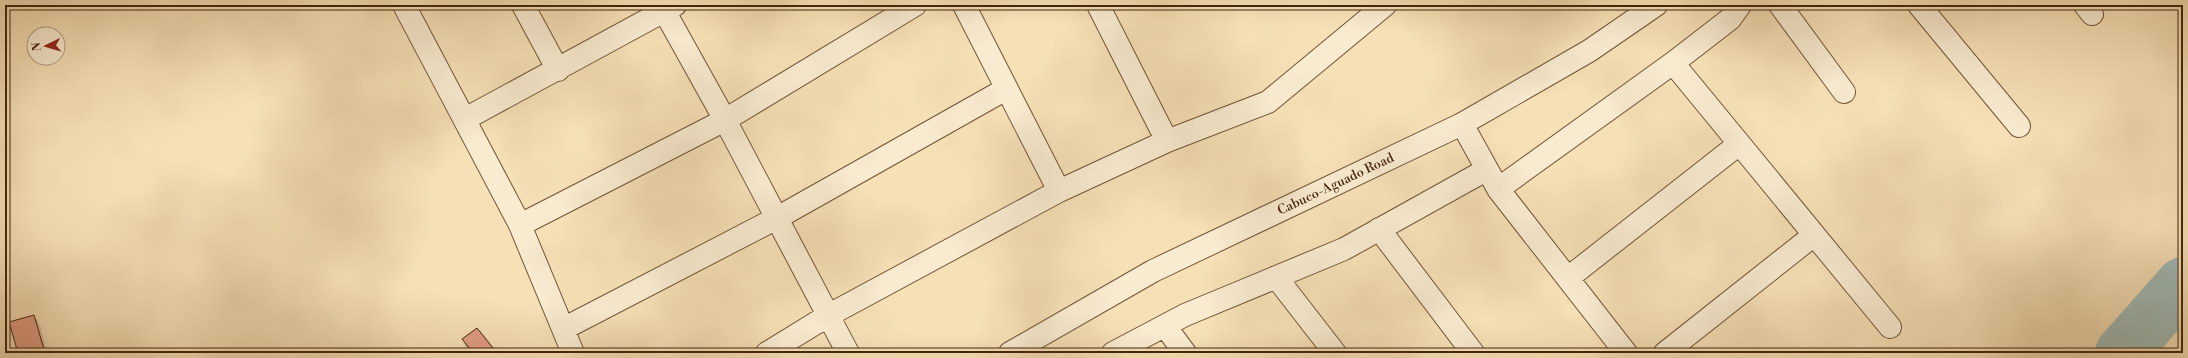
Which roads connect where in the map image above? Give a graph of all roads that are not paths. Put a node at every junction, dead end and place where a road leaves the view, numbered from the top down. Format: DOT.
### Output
graph roads {
  1 [pos="404,5"];
  2 [pos="523,5"];
  3 [pos="915,5"];
  4 [pos="964,5"];
  5 [pos="1098,5"];
  6 [pos="1385,5"];
  7 [pos="1656,5"];
  8 [pos="1740,5"];
  9 [pos="1780,5"];
  10 [pos="1919,5"];
  11 [pos="667,7"];
  12 [pos="1673,63"];
  13 [pos="558,70"];
  14 [pos="1006,89"];
  15 [pos="1844,92"];
  16 [pos="465,119"];
  17 [pos="725,120"];
  18 [pos="1462,124"];
  19 [pos="2019,126"];
  20 [pos="1167,141"];
  21 [pos="1739,144"];
  22 [pos="1486,170"];
  23 [pos="1498,189"];
  24 [pos="1058,191"];
  25 [pos="777,218"];
  26 [pos="520,225"];
  27 [pos="1379,229"];
  28 [pos="1814,235"];
  29 [pos="1276,277"];
  30 [pos="1568,278"];
  31 [pos="829,315"];
  32 [pos="1165,326"];
  33 [pos="1890,327"];
  34 [pos="562,329"];
  35 [pos="573,353"];
  36 [pos="767,353"];
  37 [pos="848,353"];
  38 [pos="1010,353"];
  39 [pos="1113,353"];
  40 [pos="1185,353"];
  41 [pos="1335,353"];
  42 [pos="1473,353"];
  43 [pos="1626,353"];
  44 [pos="1665,353"];
  1 -- 16 [label="street"];
  2 -- 13 [label="street"];
  3 -- 17 [label="street"];
  4 -- 14 [label="street"];
  5 -- 20 [label="street"];
  6 -- 20 [label="street"];
  7 -- 18 [label="street, Cabuco-Aguado Road"];
  8 -- 12 [label="street"];
  9 -- 15 [label="street"];
  10 -- 19 [label="street"];
  11 -- 13 [label="street"];
  11 -- 17 [label="street"];
  12 -- 21 [label="street"];
  12 -- 23 [label="street"];
  13 -- 16 [label="street"];
  14 -- 24 [label="street"];
  14 -- 25 [label="street"];
  16 -- 26 [label="street"];
  17 -- 25 [label="street"];
  17 -- 26 [label="street"];
  18 -- 22 [label="street"];
  18 -- 38 [label="street, Cabuco-Aguado Road"];
  20 -- 24 [label="street"];
  21 -- 28 [label="street"];
  21 -- 30 [label="street"];
  22 -- 23 [label="street"];
  22 -- 27 [label="street"];
  23 -- 30 [label="street"];
  24 -- 31 [label="street"];
  25 -- 31 [label="street"];
  25 -- 34 [label="street"];
  26 -- 34 [label="street"];
  27 -- 29 [label="street"];
  27 -- 42 [label="street"];
  28 -- 33 [label="street"];
  28 -- 44 [label="street"];
  29 -- 32 [label="street"];
  29 -- 41 [label="street"];
  30 -- 43 [label="street"];
  31 -- 36 [label="street"];
  31 -- 37 [label="street"];
  32 -- 39 [label="street"];
  32 -- 40 [label="street"];
  34 -- 35 [label="street"];
}
